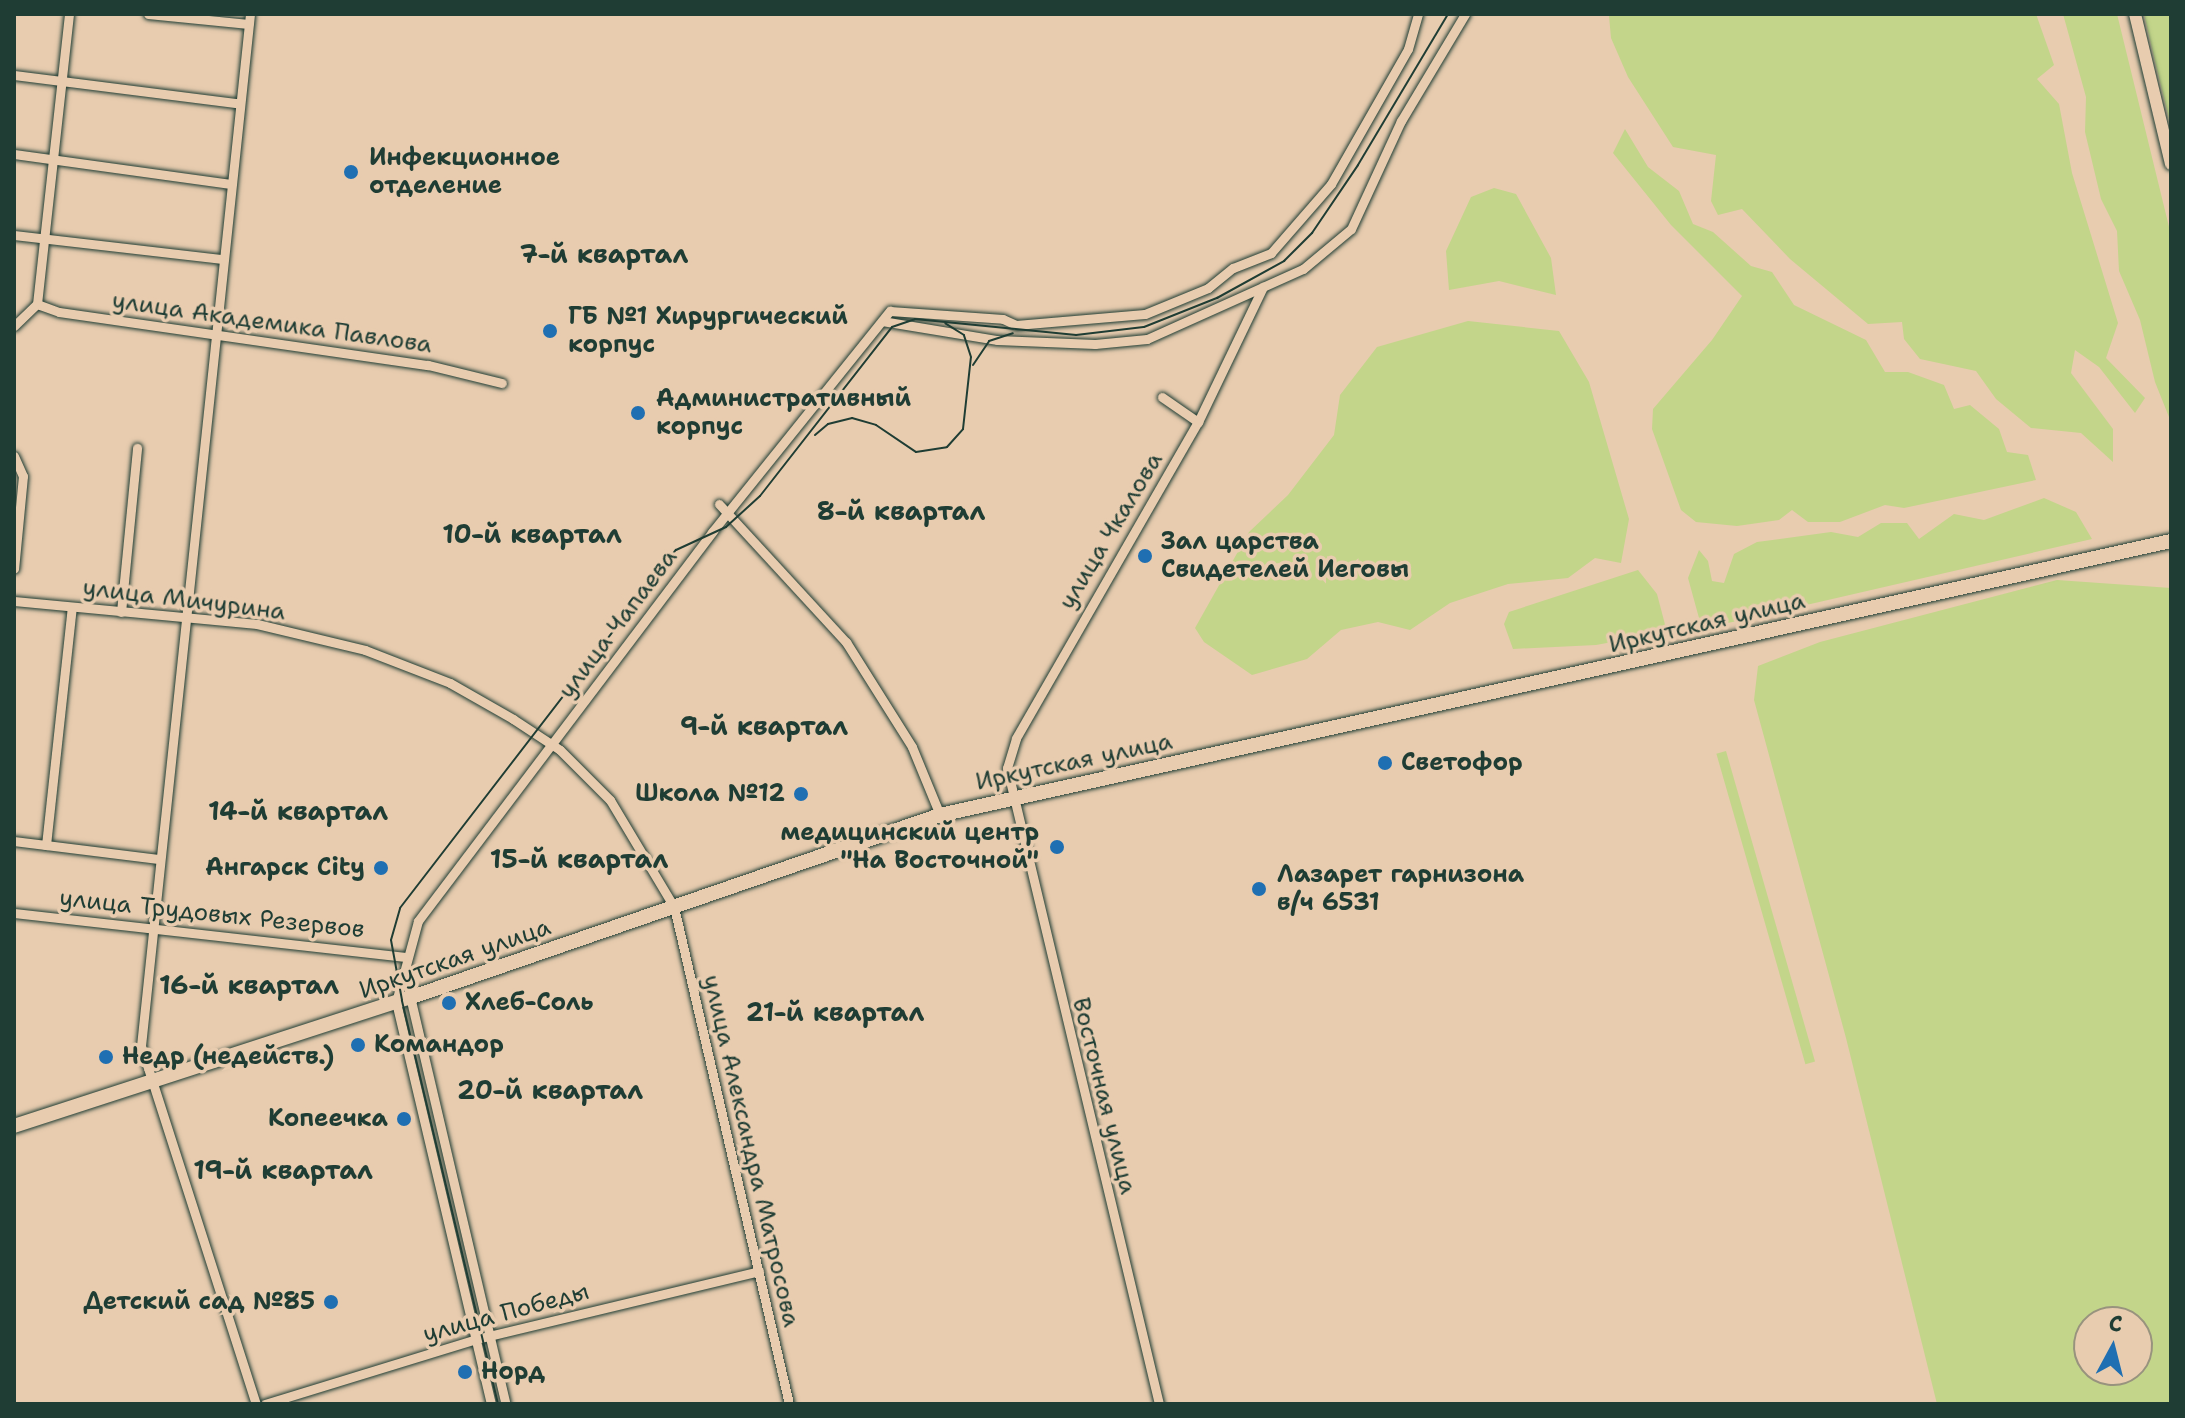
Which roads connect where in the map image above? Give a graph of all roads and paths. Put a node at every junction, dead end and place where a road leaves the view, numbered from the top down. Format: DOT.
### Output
graph roads {
  1 [pos="69,14"];
  2 [pos="148,14"];
  3 [pos="1418,14"];
  4 [pos="1465,14"];
  5 [pos="2135,14"];
  6 [pos="249,19"];
  7 [pos="14,75"];
  8 [pos="61,80"];
  9 [pos="237,103"];
  10 [pos="14,154"];
  11 [pos="53,158"];
  12 [pos="2171,164"];
  13 [pos="229,184"];
  14 [pos="14,235"];
  15 [pos="44,238"];
  16 [pos="223,259"];
  17 [pos="1263,287"];
  18 [pos="37,304"];
  19 [pos="882,321"];
  20 [pos="14,326"];
  21 [pos="216,335"];
  22 [pos="502,383"];
  23 [pos="1162,397"];
  24 [pos="1198,422"];
  25 [pos="137,448"];
  26 [pos="14,456"];
  27 [pos="719,504"];
  28 [pos="728,513"];
  29 [pos="2171,541"];
  30 [pos="14,569"];
  31 [pos="14,601"];
  32 [pos="72,607"];
  33 [pos="121,612"];
  34 [pos="187,620"];
  35 [pos="551,744"];
  36 [pos="1014,796"];
  37 [pos="940,815"];
  38 [pos="14,841"];
  39 [pos="46,845"];
  40 [pos="158,859"];
  41 [pos="674,907"];
  42 [pos="14,913"];
  43 [pos="150,926"];
  44 [pos="406,957"];
  45 [pos="405,975"];
  46 [pos="412,997"];
  47 [pos="396,1002"];
  48 [pos="149,1083"];
  49 [pos="14,1126"];
  50 [pos="759,1271"];
  51 [pos="490,1335"];
  52 [pos="476,1339"];
  53 [pos="256,1404"];
  54 [pos="265,1404"];
  55 [pos="491,1404"];
  56 [pos="506,1404"];
  57 [pos="789,1404"];
  58 [pos="1159,1404"];
  1 -- 8 [label="street"];
  2 -- 6 [label="street"];
  3 -- 19 [label="street, улица Чапаева"];
  4 -- 17 [label="street"];
  5 -- 12 [label="street"];
  6 -- 9 [label="street"];
  7 -- 8 [label="street"];
  8 -- 9 [label="street"];
  8 -- 11 [label="street"];
  9 -- 13 [label="street"];
  10 -- 11 [label="street"];
  11 -- 13 [label="street"];
  11 -- 15 [label="street"];
  13 -- 16 [label="street"];
  14 -- 15 [label="street"];
  15 -- 16 [label="street"];
  15 -- 18 [label="street"];
  16 -- 21 [label="street"];
  17 -- 19 [label="street"];
  17 -- 24 [label="street, улица Чкалова"];
  18 -- 20 [label="street"];
  18 -- 21 [label="street, улица Академика Павлова"];
  19 -- 28 [label="street, улица Чапаева"];
  21 -- 22 [label="street, улица Академика Павлова"];
  21 -- 34 [label="street"];
  23 -- 24 [label="street"];
  24 -- 36 [label="street, улица Чкалова"];
  25 -- 33 [label="street"];
  26 -- 30 [label="street"];
  27 -- 28 [label="street"];
  28 -- 35 [label="street, улица Чапаева"];
  28 -- 37 [label="street"];
  29 -- 36 [label="main road, Иркутская улица"];
  31 -- 32 [label="street, улица Мичурина"];
  32 -- 33 [label="street, улица Мичурина"];
  32 -- 39 [label="street"];
  33 -- 34 [label="street, улица Мичурина"];
  34 -- 35 [label="street, улица Мичурина"];
  34 -- 40 [label="street"];
  35 -- 41 [label="street, улица Мичурина"];
  35 -- 44 [label="street, улица Чапаева"];
  36 -- 37 [label="main road, Иркутская улица"];
  36 -- 58 [label="street, Восточная улица"];
  37 -- 41 [label="main road, Иркутская улица"];
  38 -- 39 [label="street"];
  39 -- 40 [label="street"];
  40 -- 43 [label="street"];
  41 -- 46 [label="main road, Иркутская улица"];
  41 -- 50 [label="street, улица Александра Матросова"];
  42 -- 43 [label="street, улица Трудовых Резервов"];
  43 -- 44 [label="street, улица Трудовых Резервов"];
  43 -- 48 [label="street"];
  44 -- 45 [label="street, улица Чапаева"];
  45 -- 46 [label="street"];
  45 -- 47 [label="street"];
  46 -- 47 [label="main road, Иркутская улица"];
  46 -- 51 [label="street"];
  47 -- 48 [label="main road, Иркутская улица"];
  47 -- 52 [label="street"];
  48 -- 49 [label="main road, Иркутская улица"];
  48 -- 53 [label="street"];
  50 -- 51 [label="street, улица Победы"];
  50 -- 57 [label="street, улица Александра Матросова"];
  51 -- 52 [label="street, улица Победы"];
  51 -- 56 [label="street"];
  52 -- 54 [label="street, улица Победы"];
  52 -- 55 [label="street"];
}
